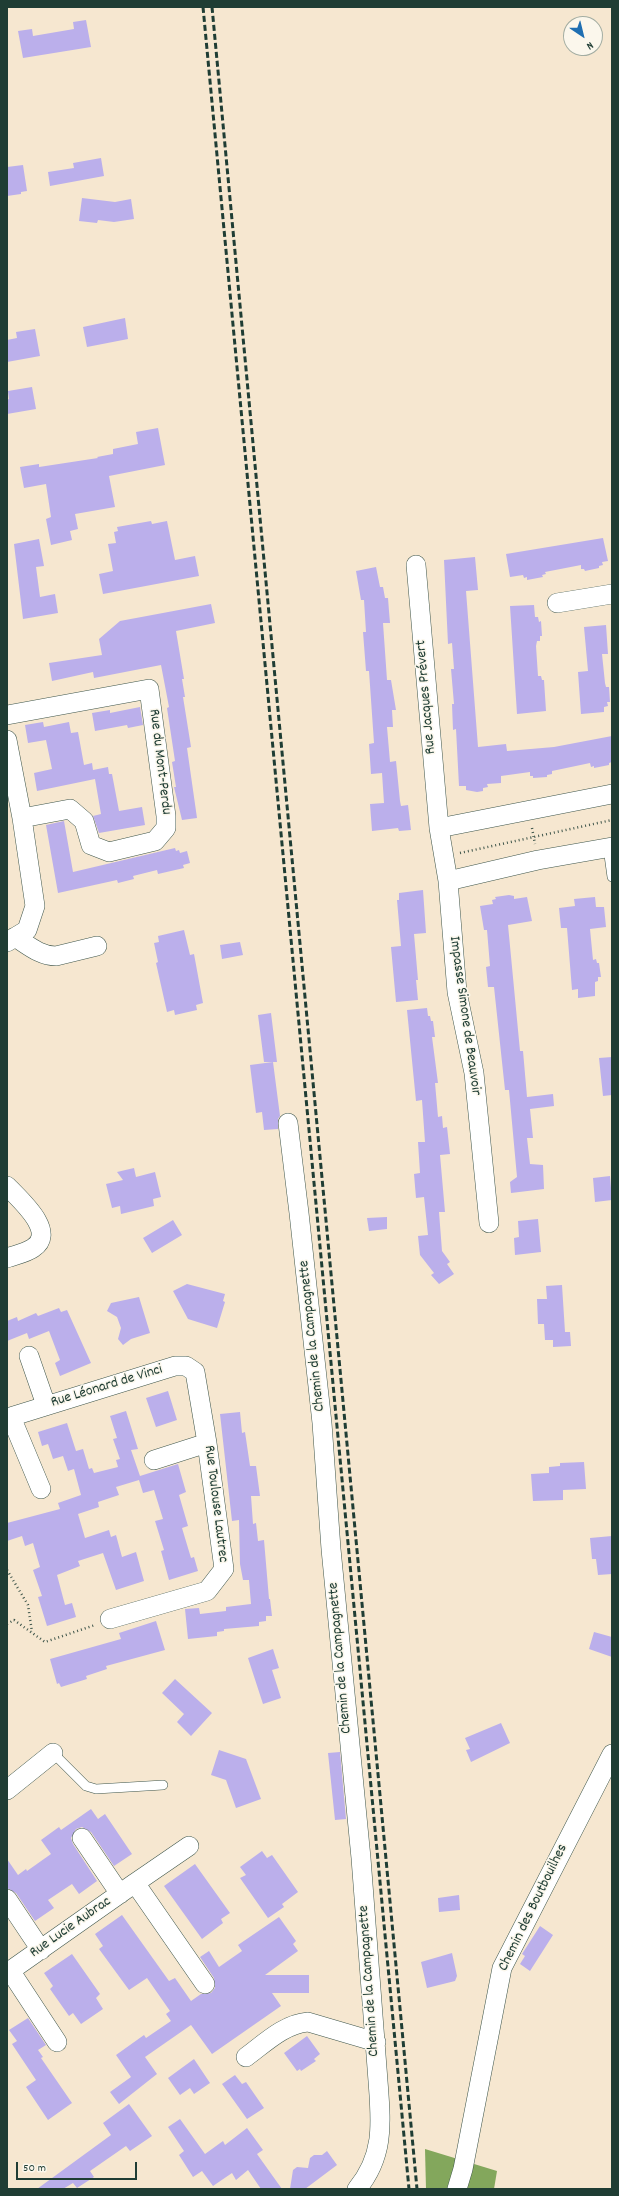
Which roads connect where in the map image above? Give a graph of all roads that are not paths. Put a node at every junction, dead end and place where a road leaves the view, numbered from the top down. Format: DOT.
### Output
graph roads {
  1 [pos="416,565"];
  2 [pos="612,594"];
  3 [pos="557,603"];
  4 [pos="7,715"];
  5 [pos="7,740"];
  6 [pos="612,794"];
  7 [pos="22,818"];
  8 [pos="439,828"];
  9 [pos="610,847"];
  10 [pos="612,878"];
  11 [pos="448,881"];
  12 [pos="16,936"];
  13 [pos="97,946"];
  14 [pos="288,1123"];
  15 [pos="7,1186"];
  16 [pos="489,1223"];
  17 [pos="7,1258"];
  18 [pos="29,1356"];
  19 [pos="198,1384"];
  20 [pos="46,1406"];
  21 [pos="9,1418"];
  22 [pos="207,1443"];
  23 [pos="154,1460"];
  24 [pos="41,1489"];
  25 [pos="110,1619"];
  26 [pos="53,1752"];
  27 [pos="612,1754"];
  28 [pos="163,1785"];
  29 [pos="7,1790"];
  30 [pos="82,1838"];
  31 [pos="189,1846"];
  32 [pos="127,1889"];
  33 [pos="7,1899"];
  34 [pos="41,1950"];
  35 [pos="9,1972"];
  36 [pos="205,1984"];
  37 [pos="57,2042"];
  38 [pos="376,2042"];
  39 [pos="246,2057"];
  40 [pos="357,2189"];
  41 [pos="456,2189"];
  1 -- 8 [label="street, Rue Jacques Prévert"];
  2 -- 3 [label="street"];
  4 -- 7 [label="street, Rue du Mont-Perdu"];
  5 -- 7 [label="street"];
  6 -- 8 [label="street"];
  7 -- 12 [label="street"];
  8 -- 11 [label="street, Rue Jacques Prévert"];
  9 -- 10 [label="lane"];
  9 -- 11 [label="street"];
  11 -- 16 [label="street, Impasse Simone de Beauvoir"];
  12 -- 13 [label="street"];
  14 -- 38 [label="street, Chemin de la Campagnette"];
  15 -- 17 [label="street"];
  18 -- 20 [label="street"];
  19 -- 20 [label="street, Rue Léonard de Vinci"];
  19 -- 22 [label="street, Rue Toulouse Lautrec"];
  20 -- 21 [label="street, Rue Léonard de Vinci"];
  21 -- 24 [label="street"];
  22 -- 23 [label="street"];
  22 -- 25 [label="street, Rue Toulouse Lautrec"];
  26 -- 28 [label="lane"];
  26 -- 29 [label="street"];
  27 -- 41 [label="street, Chemin des Boutbouilhes"];
  30 -- 32 [label="street"];
  31 -- 32 [label="street, Rue Lucie Aubrac"];
  32 -- 34 [label="street, Rue Lucie Aubrac"];
  32 -- 36 [label="street"];
  33 -- 34 [label="street"];
  34 -- 35 [label="street, Rue Lucie Aubrac"];
  35 -- 37 [label="street"];
  38 -- 39 [label="street"];
  38 -- 40 [label="street, Chemin de la Campagnette"];
}
